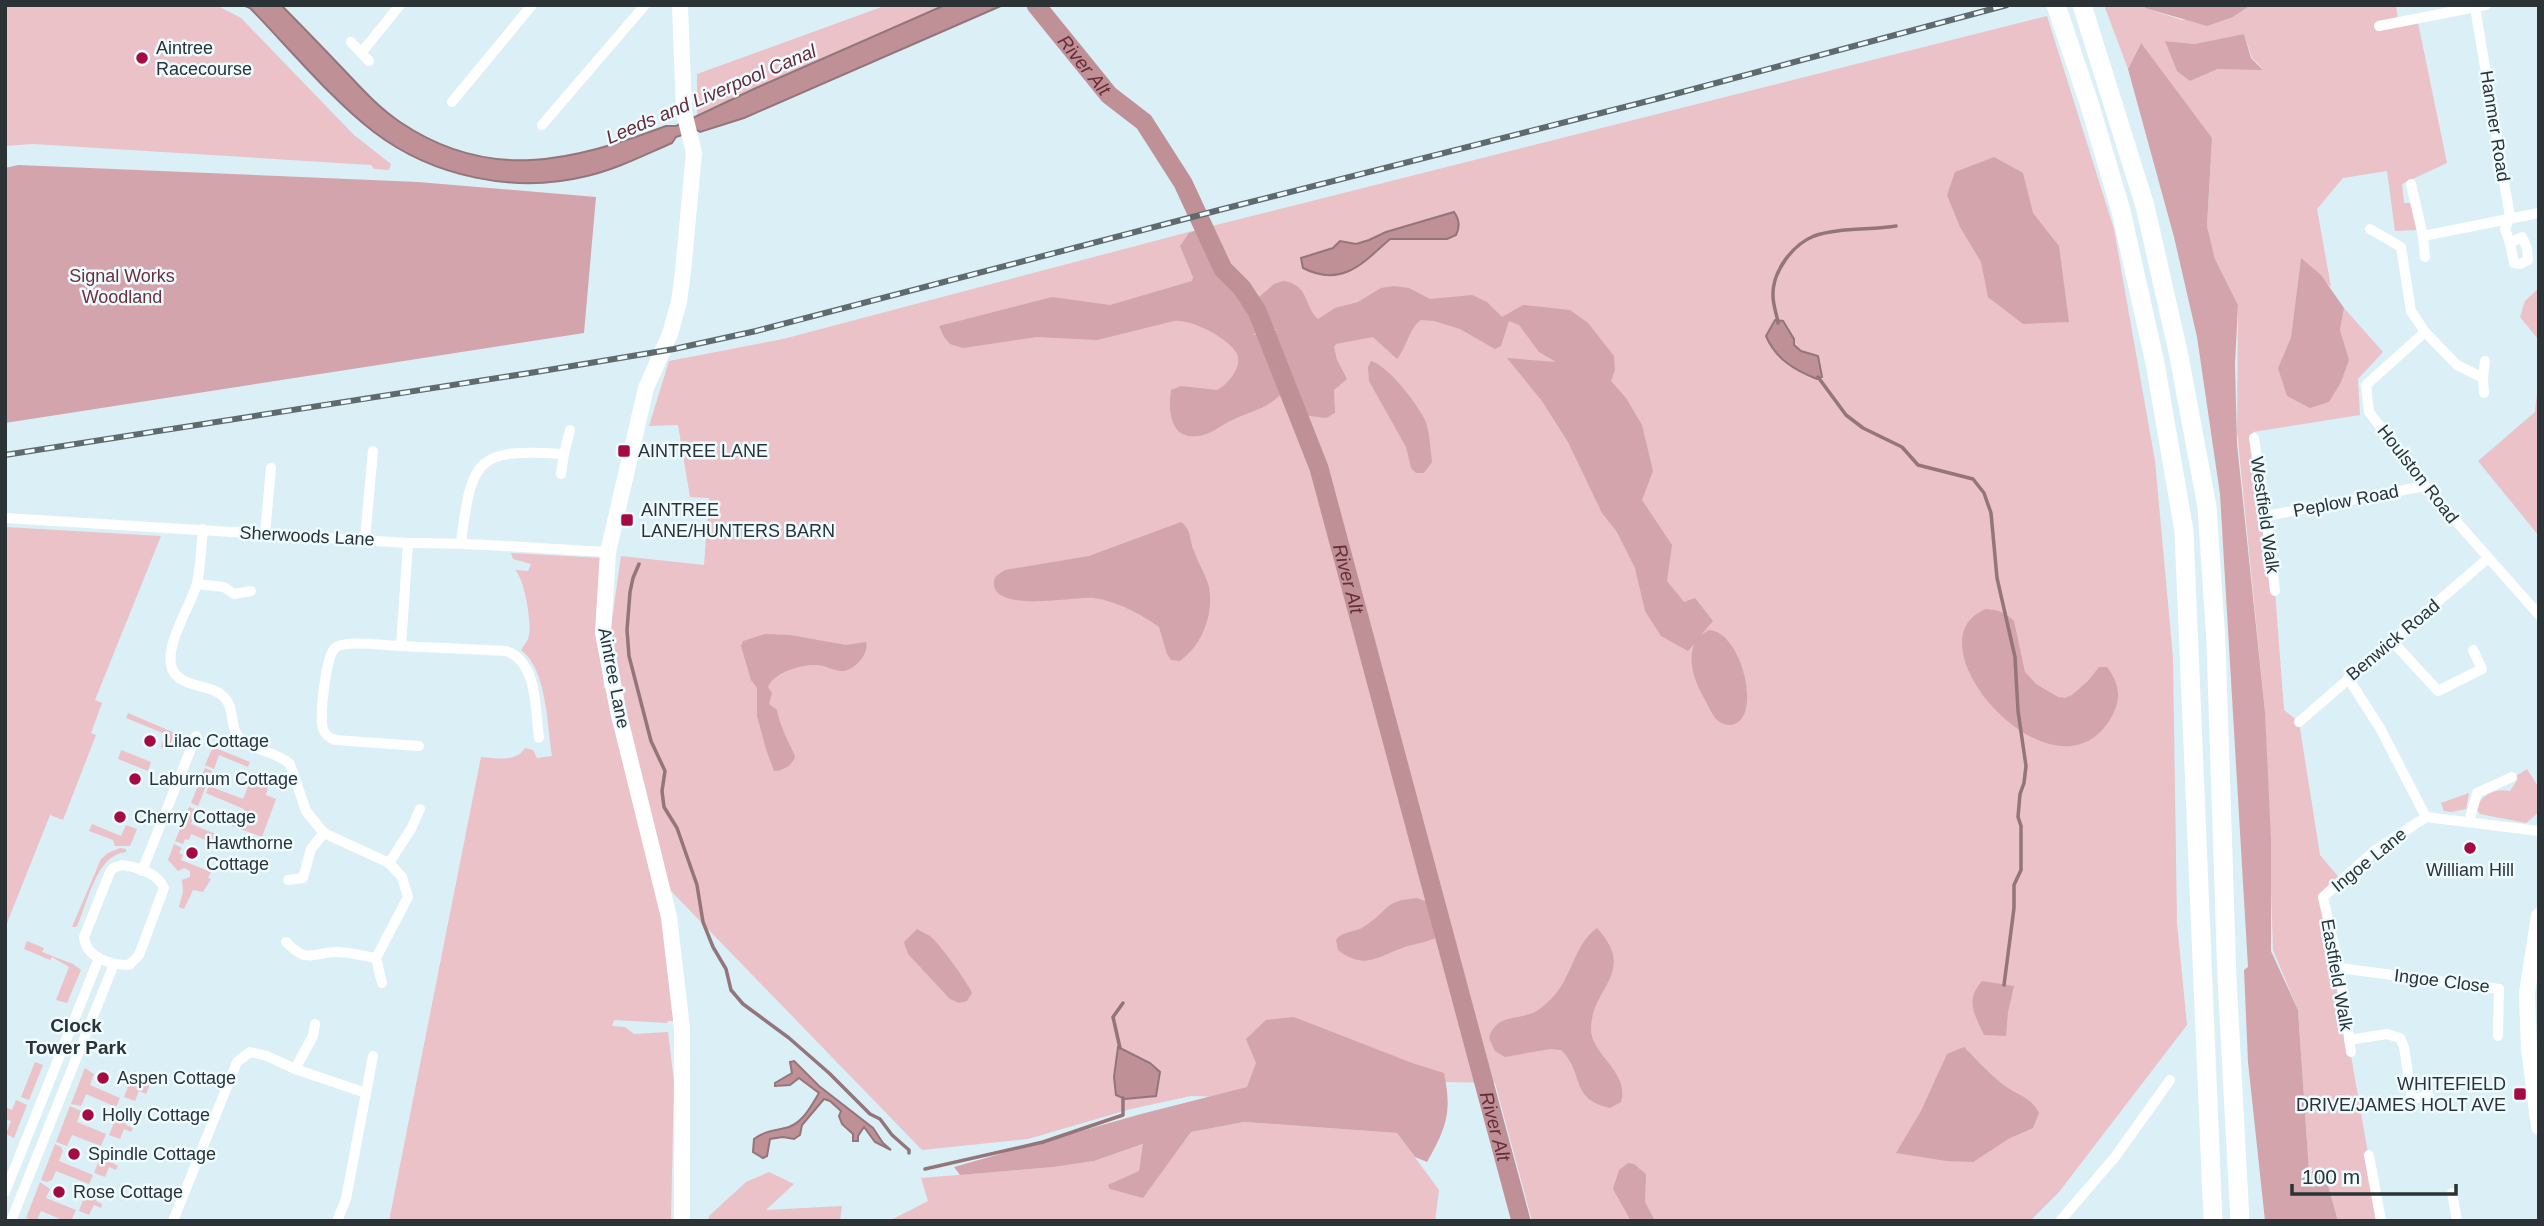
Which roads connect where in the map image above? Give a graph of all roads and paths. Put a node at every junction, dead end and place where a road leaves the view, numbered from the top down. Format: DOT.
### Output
graph roads {
  1 [pos="400,5"];
  2 [pos="532,5"];
  3 [pos="645,5"];
  4 [pos="2056,5"];
  5 [pos="2082,5"];
  6 [pos="2481,6"];
  7 [pos="680,11"];
  8 [pos="2379,26"];
  9 [pos="351,42"];
  10 [pos="452,102"];
  11 [pos="542,125"];
  12 [pos="2411,184"];
  13 [pos="2539,213"];
  14 [pos="2510,217"];
  15 [pos="2370,229"];
  16 [pos="2423,236"];
  17 [pos="2510,243"];
  18 [pos="2425,257"];
  19 [pos="2425,332"];
  20 [pos="2485,360"];
  21 [pos="2483,378"];
  22 [pos="2484,393"];
  23 [pos="570,430"];
  24 [pos="2254,438"];
  25 [pos="373,452"];
  26 [pos="564,454"];
  27 [pos="271,468"];
  28 [pos="561,474"];
  29 [pos="2425,486"];
  30 [pos="2266,516"];
  31 [pos="5,518"];
  32 [pos="202,529"];
  33 [pos="265,534"];
  34 [pos="365,539"];
  35 [pos="408,542"];
  36 [pos="461,542"];
  37 [pos="608,552"];
  38 [pos="2487,559"];
  39 [pos="197,584"];
  40 [pos="251,591"];
  41 [pos="2275,592"];
  42 [pos="2539,615"];
  43 [pos="2393,642"];
  44 [pos="401,646"];
  45 [pos="2473,650"];
  46 [pos="2348,678"];
  47 [pos="2299,722"];
  48 [pos="196,736"];
  49 [pos="539,738"];
  50 [pos="419,746"];
  51 [pos="2512,776"];
  52 [pos="420,808"];
  53 [pos="2426,817"];
  54 [pos="2469,822"];
  55 [pos="2539,831"];
  56 [pos="324,833"];
  57 [pos="389,863"];
  58 [pos="142,871"];
  59 [pos="288,880"];
  60 [pos="2323,897"];
  61 [pos="2539,916"];
  62 [pos="286,942"];
  63 [pos="99,958"];
  64 [pos="376,958"];
  65 [pos="114,964"];
  66 [pos="2339,968"];
  67 [pos="382,983"];
  68 [pos="315,1024"];
  69 [pos="69,1032"];
  70 [pos="2498,1035"];
  71 [pos="84,1038"];
  72 [pos="2349,1040"];
  73 [pos="2351,1052"];
  74 [pos="373,1056"];
  75 [pos="295,1069"];
  76 [pos="51,1077"];
  77 [pos="2170,1080"];
  78 [pos="66,1083"];
  79 [pos="366,1093"];
  80 [pos="2429,1096"];
  81 [pos="34,1121"];
  82 [pos="48,1126"];
  83 [pos="2539,1127"];
  84 [pos="22,1149"];
  85 [pos="37,1155"];
  86 [pos="2369,1155"];
  87 [pos="5,1192"];
  88 [pos="2452,1193"];
  89 [pos="19,1199"];
  90 [pos="2213,1218"];
  91 [pos="11,1221"];
  92 [pos="173,1221"];
  93 [pos="337,1221"];
  94 [pos="682,1221"];
  95 [pos="2060,1221"];
  96 [pos="2242,1221"];
  97 [pos="2381,1221"];
  98 [pos="2457,1221"];
  1 -- 9 [label="street"];
  2 -- 10 [label="street"];
  3 -- 11 [label="street"];
  4 -- 90 [label="highway"];
  5 -- 96 [label="highway"];
  6 -- 8 [label="street"];
  6 -- 14 [label="street, Hanmer Road"];
  7 -- 37 [label="main road, Aintree Lane"];
  12 -- 16 [label="street"];
  13 -- 14 [label="street"];
  14 -- 16 [label="street"];
  14 -- 17 [label="street, Hanmer Road"];
  15 -- 19 [label="street"];
  16 -- 18 [label="street"];
  19 -- 21 [label="street"];
  19 -- 29 [label="street, Houlston Road"];
  20 -- 21 [label="street"];
  21 -- 22 [label="street"];
  23 -- 26 [label="street"];
  24 -- 30 [label="street, Westfield Walk"];
  25 -- 34 [label="street"];
  26 -- 28 [label="street"];
  26 -- 36 [label="street"];
  27 -- 33 [label="street"];
  29 -- 30 [label="street, Peplow Road"];
  29 -- 38 [label="street, Houlston Road"];
  30 -- 41 [label="street, Westfield Walk"];
  31 -- 32 [label="street, Sherwoods Lane"];
  32 -- 33 [label="street, Sherwoods Lane"];
  32 -- 39 [label="street"];
  33 -- 34 [label="street, Sherwoods Lane"];
  34 -- 35 [label="street, Sherwoods Lane"];
  35 -- 36 [label="street, Sherwoods Lane"];
  35 -- 44 [label="street"];
  36 -- 37 [label="street, Sherwoods Lane"];
  37 -- 94 [label="main road, Aintree Lane"];
  38 -- 42 [label="street, Houlston Road"];
  38 -- 43 [label="street, Benwick Road"];
  39 -- 40 [label="street"];
  39 -- 56 [label="street"];
  43 -- 45 [label="street"];
  43 -- 46 [label="street, Benwick Road"];
  44 -- 49 [label="street"];
  44 -- 50 [label="street"];
  46 -- 47 [label="street, Benwick Road"];
  46 -- 53 [label="street"];
  48 -- 58 [label="street"];
  51 -- 54 [label="street"];
  52 -- 57 [label="street"];
  53 -- 54 [label="street"];
  53 -- 60 [label="street, Ingoe Lane"];
  54 -- 55 [label="street"];
  56 -- 57 [label="street"];
  56 -- 59 [label="street"];
  57 -- 64 [label="street"];
  58 -- 63 [label="street"];
  58 -- 65 [label="street"];
  60 -- 66 [label="street, Eastfield Walk"];
  61 -- 83 [label="main road"];
  62 -- 64 [label="street"];
  63 -- 65 [label="street"];
  63 -- 69 [label="street"];
  64 -- 67 [label="street"];
  65 -- 71 [label="street"];
  66 -- 70 [label="street, Ingoe Close"];
  66 -- 72 [label="street, Eastfield Walk"];
  68 -- 75 [label="street"];
  69 -- 71 [label="street"];
  69 -- 76 [label="street"];
  71 -- 78 [label="street"];
  72 -- 73 [label="street, Eastfield Walk"];
  72 -- 80 [label="street"];
  74 -- 79 [label="street"];
  75 -- 79 [label="street"];
  75 -- 92 [label="street"];
  76 -- 78 [label="street"];
  76 -- 81 [label="street"];
  77 -- 95 [label="street"];
  78 -- 82 [label="street"];
  79 -- 93 [label="street"];
  81 -- 82 [label="street"];
  81 -- 84 [label="street"];
  82 -- 85 [label="street"];
  84 -- 85 [label="street"];
  84 -- 87 [label="street"];
  85 -- 89 [label="street"];
  86 -- 97 [label="street"];
  87 -- 89 [label="street"];
  88 -- 98 [label="street"];
  89 -- 91 [label="street"];
}
